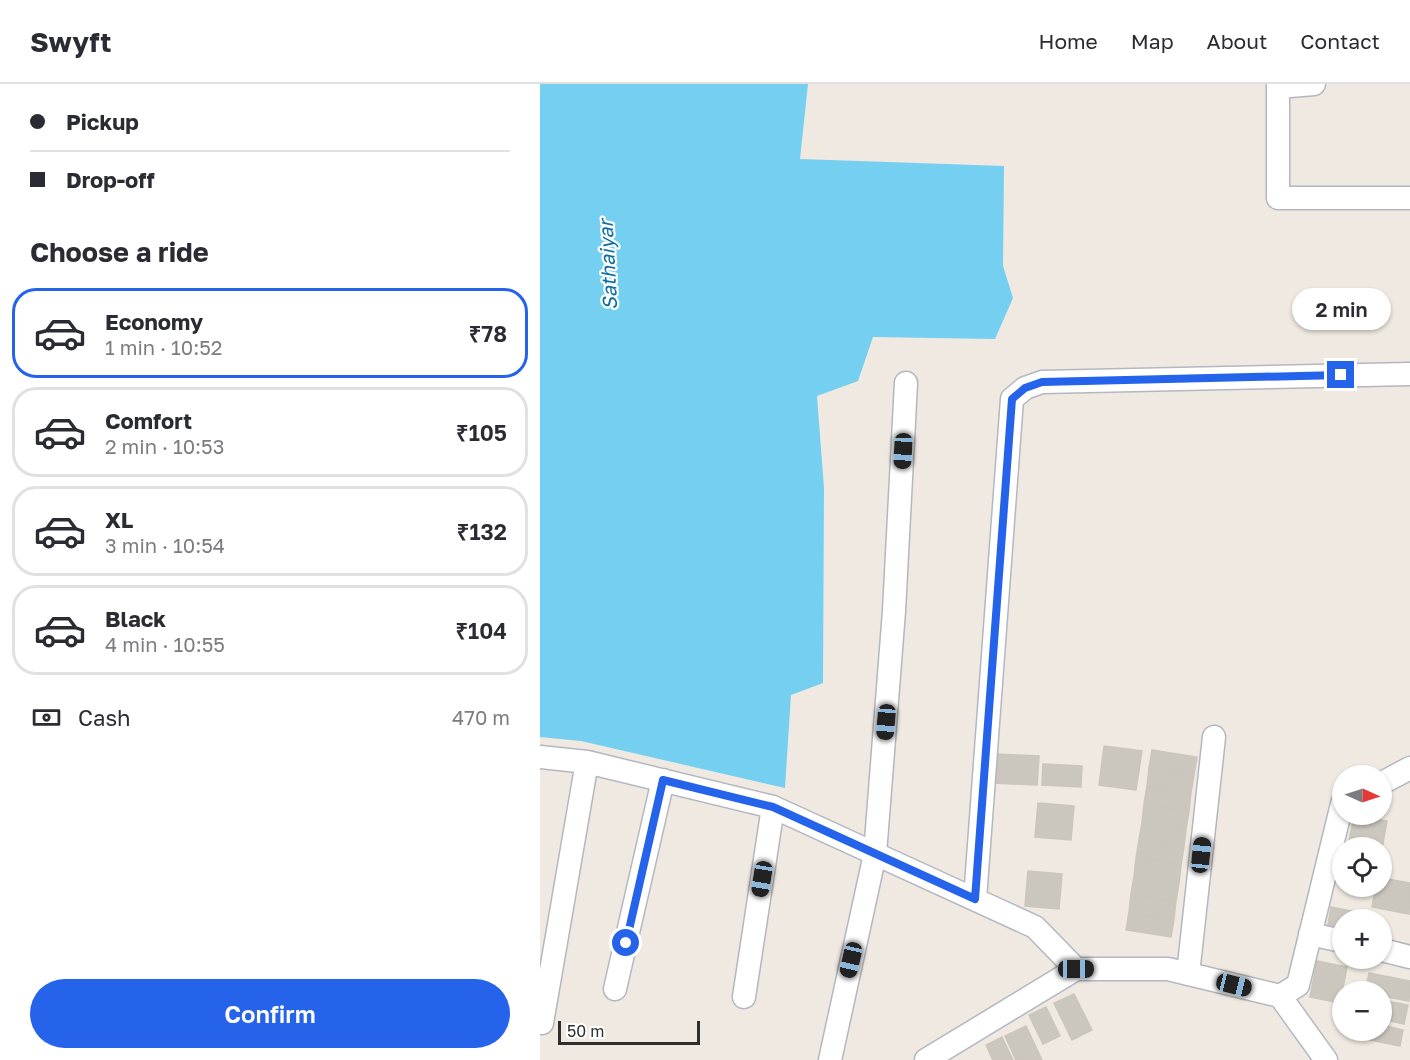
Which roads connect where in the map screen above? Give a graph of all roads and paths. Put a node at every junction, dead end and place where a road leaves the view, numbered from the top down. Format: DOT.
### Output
graph roads {
  1 [pos="1314,84"];
  2 [pos="1278,85"];
  3 [pos="1410,198"];
  4 [pos="1410,374"];
  5 [pos="906,383"];
  6 [pos="1214,737"];
  7 [pos="540,757"];
  8 [pos="587,762"];
  9 [pos="1410,768"];
  10 [pos="1392,778"];
  11 [pos="663,780"];
  12 [pos="773,807"];
  13 [pos="1337,825"];
  14 [pos="875,854"];
  15 [pos="975,899"];
  16 [pos="1310,934"];
  17 [pos="1332,939"];
  18 [pos="1392,952"];
  19 [pos="1410,957"];
  20 [pos="1076,969"];
  21 [pos="1188,974"];
  22 [pos="615,989"];
  23 [pos="1280,996"];
  24 [pos="744,997"];
  25 [pos="542,1023"];
  26 [pos="830,1060"];
  27 [pos="926,1060"];
  28 [pos="1326,1060"];
  1 -- 2 [label="street"];
  2 -- 3 [label="street"];
  4 -- 15 [label="street"];
  5 -- 14 [label="street"];
  6 -- 21 [label="street"];
  7 -- 8 [label="street"];
  8 -- 11 [label="street"];
  8 -- 25 [label="street"];
  9 -- 10 [label="street"];
  11 -- 12 [label="street"];
  11 -- 22 [label="street"];
  12 -- 14 [label="street"];
  12 -- 24 [label="street"];
  13 -- 16 [label="street"];
  14 -- 15 [label="street"];
  14 -- 26 [label="street"];
  15 -- 20 [label="street"];
  16 -- 17 [label="street"];
  16 -- 23 [label="street"];
  18 -- 19 [label="street"];
  20 -- 21 [label="street"];
  20 -- 27 [label="street"];
  21 -- 23 [label="street"];
  23 -- 28 [label="street"];
}
